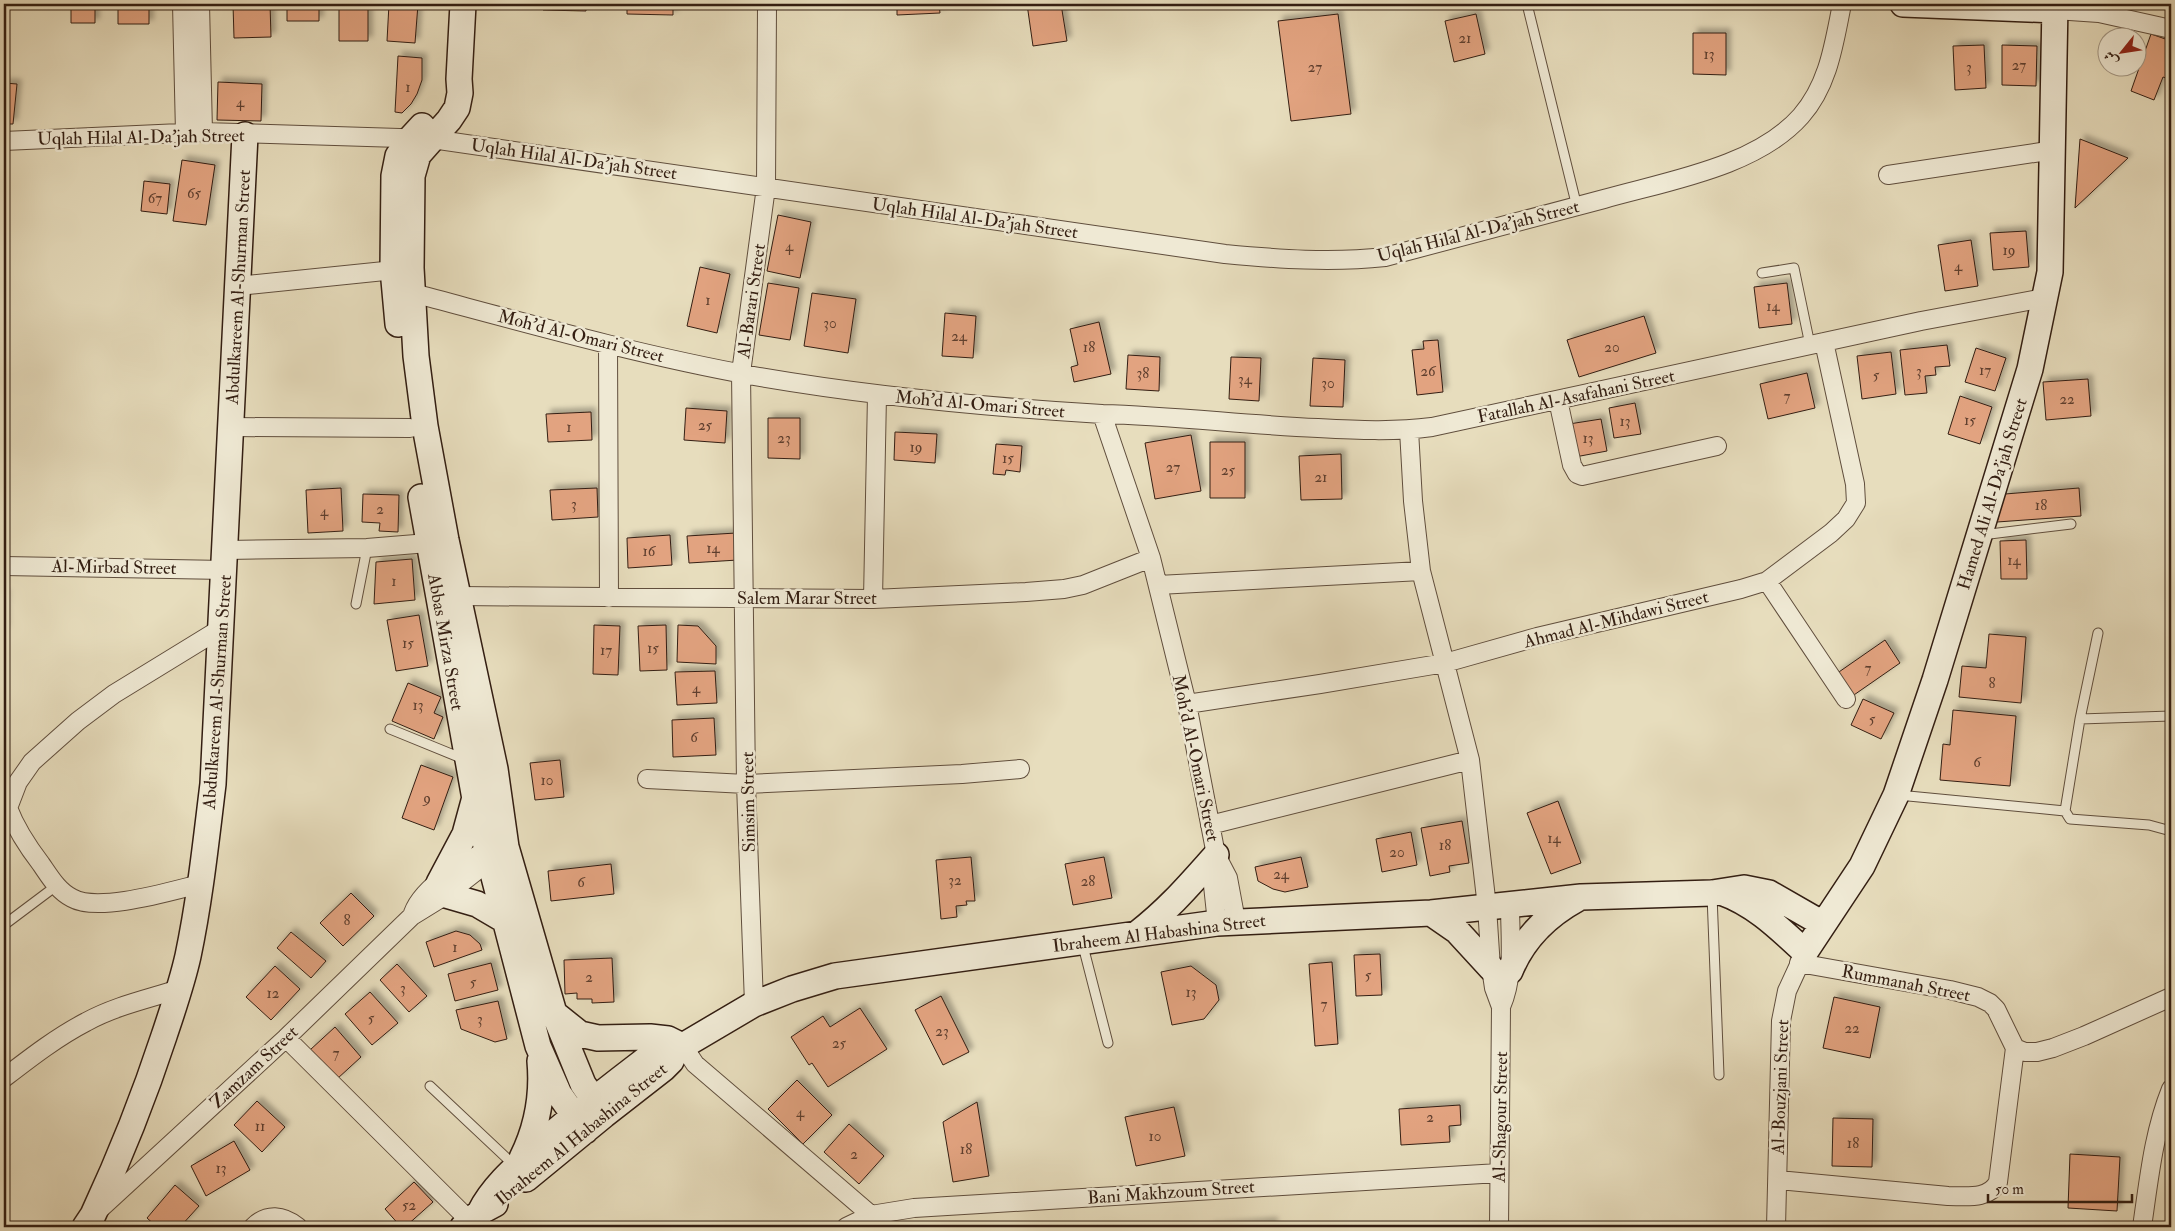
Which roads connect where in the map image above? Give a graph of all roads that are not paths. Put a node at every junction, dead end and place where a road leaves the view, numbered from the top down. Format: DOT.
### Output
graph roads {
  1 [pos="182,4"];
  2 [pos="200,4"];
  3 [pos="463,4"];
  4 [pos="767,4"];
  5 [pos="1527,4"];
  6 [pos="1842,4"];
  7 [pos="1903,4"];
  8 [pos="2055,7"];
  9 [pos="2171,29"];
  10 [pos="194,133"];
  11 [pos="245,135"];
  12 [pos="421,139"];
  13 [pos="4,141"];
  14 [pos="2054,150"];
  15 [pos="1888,175"];
  16 [pos="766,187"];
  17 [pos="1577,206"];
  18 [pos="402,269"];
  19 [pos="1762,273"];
  20 [pos="238,286"];
  21 [pos="412,293"];
  22 [pos="2044,298"];
  23 [pos="1817,344"];
  24 [pos="608,345"];
  25 [pos="741,373"];
  26 [pos="877,395"];
  27 [pos="1558,400"];
  28 [pos="1102,414"];
  29 [pos="232,427"];
  30 [pos="418,427"];
  31 [pos="1409,430"];
  32 [pos="1717,446"];
  33 [pos="2071,524"];
  34 [pos="1980,535"];
  35 [pos="428,543"];
  36 [pos="368,548"];
  37 [pos="1151,558"];
  38 [pos="225,560"];
  39 [pos="4,566"];
  40 [pos="1421,571"];
  41 [pos="1767,580"];
  42 [pos="1158,585"];
  43 [pos="458,596"];
  44 [pos="609,598"];
  45 [pos="746,599"];
  46 [pos="873,599"];
  47 [pos="356,604"];
  48 [pos="220,630"];
  49 [pos="2098,633"];
  50 [pos="1445,662"];
  51 [pos="1846,699"];
  52 [pos="1187,704"];
  53 [pos="2171,716"];
  54 [pos="2080,719"];
  55 [pos="390,729"];
  56 [pos="1470,760"];
  57 [pos="468,761"];
  58 [pos="1020,770"];
  59 [pos="647,779"];
  60 [pos="746,784"];
  61 [pos="1896,795"];
  62 [pos="475,798"];
  63 [pos="6,809"];
  64 [pos="2065,811"];
  65 [pos="1210,825"];
  66 [pos="2171,831"];
  67 [pos="497,851"];
  68 [pos="1216,855"];
  69 [pos="200,884"];
  70 [pos="56,886"];
  71 [pos="442,889"];
  72 [pos="1716,892"];
  73 [pos="1581,897"];
  74 [pos="1499,906"];
  75 [pos="1431,913"];
  76 [pos="506,922"];
  77 [pos="1227,922"];
  78 [pos="1823,924"];
  79 [pos="4,925"];
  80 [pos="1138,933"];
  81 [pos="1082,942"];
  82 [pos="1802,957"];
  83 [pos="1500,969"];
  84 [pos="180,989"];
  85 [pos="2171,997"];
  86 [pos="754,1004"];
  87 [pos="554,1013"];
  88 [pos="286,1038"];
  89 [pos="1108,1043"];
  90 [pos="538,1046"];
  91 [pos="680,1048"];
  92 [pos="2015,1048"];
  93 [pos="1719,1075"];
  94 [pos="4,1078"];
  95 [pos="430,1086"];
  96 [pos="2171,1089"];
  97 [pos="589,1115"];
  98 [pos="518,1165"];
  99 [pos="1499,1174"];
  100 [pos="1778,1180"];
  101 [pos="871,1215"];
  102 [pos="471,1220"];
  103 [pos="89,1221"];
  104 [pos="253,1227"];
  105 [pos="298,1227"];
  106 [pos="846,1227"];
  107 [pos="1499,1227"];
  108 [pos="1776,1227"];
  109 [pos="2142,1227"];
  1 -- 10 [label="street"];
  2 -- 10 [label="street"];
  3 -- 12 [label="street, Abbas Mirza Street"];
  4 -- 16 [label="street, Al-Barari Street"];
  5 -- 17 [label="lane"];
  6 -- 17 [label="street, Uqlah Hilal Al-Da’jah Street"];
  7 -- 8 [label="street"];
  8 -- 9 [label="street"];
  8 -- 14 [label="street, Hamed Ali Al-Da’jah Street"];
  10 -- 11 [label="street, Uqlah Hilal Al-Da’jah Street"];
  10 -- 13 [label="street, Uqlah Hilal Al-Da’jah Street"];
  11 -- 12 [label="street, Uqlah Hilal Al-Da’jah Street"];
  11 -- 20 [label="street, Abdulkareem Al-Shurman Street"];
  12 -- 16 [label="street, Uqlah Hilal Al-Da’jah Street"];
  12 -- 18 [label="street, Abbas Mirza Street"];
  14 -- 15 [label="street"];
  14 -- 22 [label="street, Hamed Ali Al-Da’jah Street"];
  16 -- 17 [label="street, Uqlah Hilal Al-Da’jah Street"];
  16 -- 25 [label="street, Al-Barari Street"];
  18 -- 20 [label="street"];
  18 -- 21 [label="street, Abbas Mirza Street"];
  18 -- 30 [label="street, Abbas Mirza Street"];
  19 -- 23 [label="lane"];
  20 -- 29 [label="street, Abdulkareem Al-Shurman Street"];
  21 -- 24 [label="street, Moh’d Al-Omari Street"];
  21 -- 30 [label="street, Abbas Mirza Street"];
  22 -- 23 [label="street, Fatallah Al-Asafahani Street"];
  22 -- 34 [label="street, Hamed Ali Al-Da’jah Street"];
  23 -- 27 [label="street, Fatallah Al-Asafahani Street"];
  23 -- 41 [label="street, Ahmad Al-Mihdawi Street"];
  24 -- 25 [label="street, Moh’d Al-Omari Street"];
  24 -- 44 [label="street"];
  25 -- 26 [label="street, Moh’d Al-Omari Street"];
  25 -- 45 [label="street, Al-Barari Street"];
  26 -- 28 [label="street, Moh’d Al-Omari Street"];
  26 -- 46 [label="street"];
  27 -- 31 [label="street, Fatallah Al-Asafahani Street"];
  27 -- 32 [label="street"];
  28 -- 31 [label="street, Fatallah Al-Asafahani Street"];
  28 -- 37 [label="street, Moh’d Al-Omari Street"];
  29 -- 30 [label="street"];
  29 -- 38 [label="street, Abdulkareem Al-Shurman Street"];
  30 -- 35 [label="street, Abbas Mirza Street"];
  30 -- 43 [label="street, Abbas Mirza Street"];
  31 -- 40 [label="street"];
  33 -- 34 [label="lane"];
  34 -- 61 [label="street, Hamed Ali Al-Da’jah Street"];
  35 -- 36 [label="street, Al-Mirbad Street"];
  35 -- 57 [label="street, Abbas Mirza Street"];
  36 -- 38 [label="street, Al-Mirbad Street"];
  36 -- 47 [label="lane"];
  37 -- 42 [label="street, Moh’d Al-Omari Street"];
  37 -- 46 [label="street, Salem Marar Street"];
  38 -- 39 [label="street, Al-Mirbad Street"];
  38 -- 48 [label="street, Abdulkareem Al-Shurman Street"];
  40 -- 42 [label="street"];
  40 -- 50 [label="street"];
  41 -- 50 [label="street, Ahmad Al-Mihdawi Street"];
  41 -- 51 [label="street"];
  42 -- 52 [label="street, Moh’d Al-Omari Street"];
  43 -- 44 [label="street, Salem Marar Street"];
  43 -- 67 [label="street, Abbas Mirza Street"];
  44 -- 45 [label="street, Salem Marar Street"];
  45 -- 46 [label="street, Salem Marar Street"];
  45 -- 60 [label="street, Simsim Street"];
  48 -- 63 [label="street"];
  48 -- 69 [label="street, Abdulkareem Al-Shurman Street"];
  49 -- 54 [label="lane"];
  50 -- 52 [label="street, Ahmad Al-Mihdawi Street"];
  50 -- 56 [label="street"];
  52 -- 65 [label="street, Moh’d Al-Omari Street"];
  53 -- 54 [label="lane"];
  54 -- 64 [label="lane"];
  55 -- 57 [label="lane"];
  56 -- 65 [label="street"];
  56 -- 74 [label="street"];
  57 -- 62 [label="street, Abbas Mirza Street"];
  58 -- 60 [label="street"];
  59 -- 60 [label="street"];
  60 -- 86 [label="street, Simsim Street"];
  61 -- 64 [label="lane"];
  61 -- 78 [label="street, Hamed Ali Al-Da’jah Street"];
  62 -- 67 [label="street, Abbas Mirza Street"];
  62 -- 71 [label="street"];
  63 -- 70 [label="street"];
  64 -- 66 [label="lane"];
  65 -- 68 [label="street, Moh’d Al-Omari Street"];
  67 -- 71 [label="street, Zamzam Street"];
  67 -- 76 [label="street, Abbas Mirza Street"];
  67 -- 87 [label="street, Abbas Mirza Street"];
  68 -- 77 [label="street, Moh’d Al-Omari Street"];
  68 -- 80 [label="street"];
  69 -- 70 [label="street"];
  69 -- 84 [label="street, Abdulkareem Al-Shurman Street"];
  70 -- 79 [label="lane"];
  71 -- 76 [label="street"];
  71 -- 88 [label="street, Zamzam Street"];
  72 -- 73 [label="street, Ibraheem Al Habashina Street"];
  72 -- 78 [label="street, Ibraheem Al Habashina Street"];
  72 -- 82 [label="street, Ibraheem Al Habashina Street"];
  72 -- 93 [label="lane"];
  73 -- 74 [label="street, Ibraheem Al Habashina Street"];
  73 -- 83 [label="street"];
  74 -- 75 [label="street, Ibraheem Al Habashina Street"];
  74 -- 83 [label="street, Al-Shagour Street"];
  74 -- 83 [label="street, Al-Shagour Street"];
  75 -- 77 [label="street, Ibraheem Al Habashina Street"];
  75 -- 83 [label="street"];
  76 -- 90 [label="street, Abbas Mirza Street"];
  77 -- 80 [label="street, Ibraheem Al Habashina Street"];
  78 -- 82 [label="street, Hamed Ali Al-Da’jah Street"];
  80 -- 81 [label="street, Ibraheem Al Habashina Street"];
  81 -- 86 [label="street, Ibraheem Al Habashina Street"];
  81 -- 89 [label="lane"];
  82 -- 92 [label="street, Rummanah Street"];
  82 -- 100 [label="street, Al-Bouzjani Street"];
  83 -- 99 [label="street, Al-Shagour Street"];
  84 -- 94 [label="street"];
  84 -- 103 [label="street, Abdulkareem Al-Shurman Street"];
  85 -- 92 [label="street"];
  86 -- 91 [label="street, Ibraheem Al Habashina Street"];
  87 -- 91 [label="street"];
  87 -- 97 [label="street, Abbas Mirza Street"];
  88 -- 102 [label="street"];
  88 -- 103 [label="street, Zamzam Street"];
  90 -- 97 [label="street, Abbas Mirza Street"];
  90 -- 98 [label="street"];
  91 -- 97 [label="street, Ibraheem Al Habashina Street"];
  91 -- 101 [label="street"];
  92 -- 100 [label="street"];
  95 -- 98 [label="lane"];
  96 -- 109 [label="street"];
  97 -- 98 [label="street, Ibraheem Al Habashina Street"];
  97 -- 102 [label="street, Ibraheem Al Habashina Street"];
  98 -- 102 [label="street, Ibraheem Al Habashina Street"];
  99 -- 101 [label="street, Bani Makhzoum Street"];
  99 -- 107 [label="street, Al-Shagour Street"];
  100 -- 108 [label="street, Al-Bouzjani Street"];
  101 -- 106 [label="street, Bani Makhzoum Street"];
  104 -- 105 [label="street"];
}
